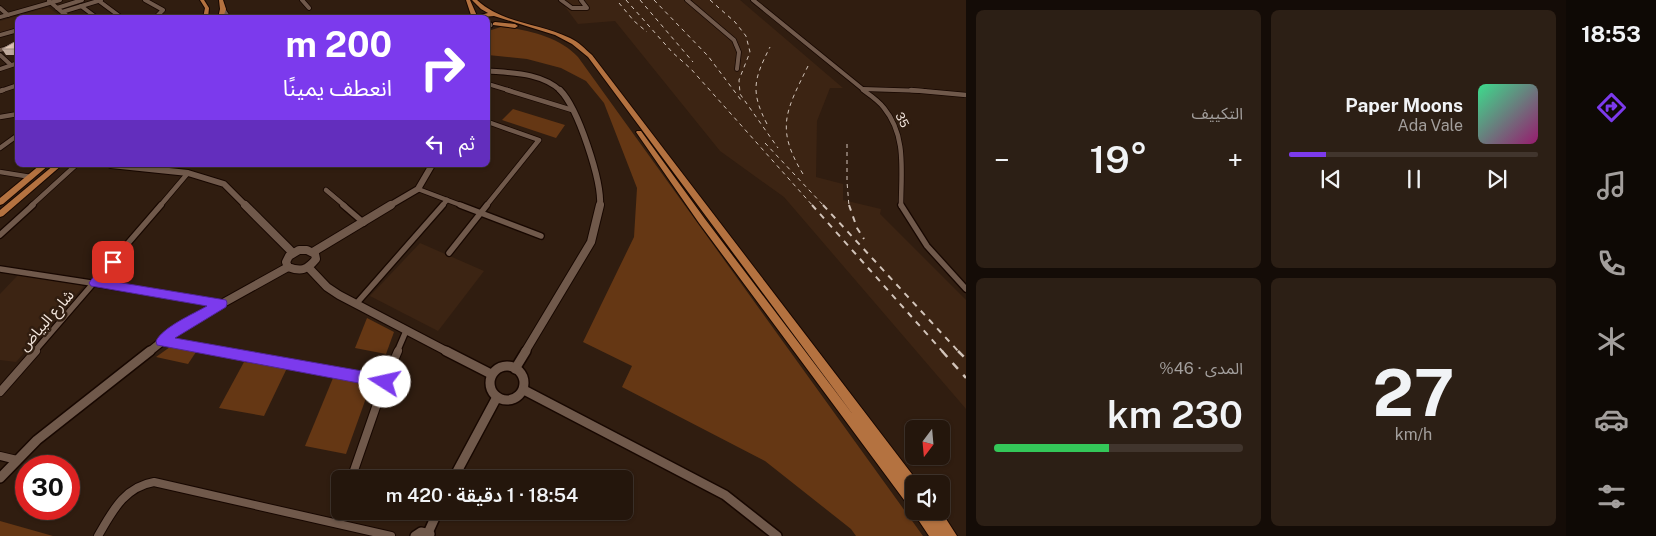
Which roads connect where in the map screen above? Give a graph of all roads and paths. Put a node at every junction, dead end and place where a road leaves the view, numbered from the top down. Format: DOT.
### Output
graph roads {
  1 [pos="60,0"];
  2 [pos="82,0"];
  3 [pos="100,0"];
  4 [pos="145,0"];
  5 [pos="202,0"];
  6 [pos="222,0"];
  7 [pos="302,0"];
  8 [pos="468,0"];
  9 [pos="474,0"];
  10 [pos="561,0"];
  11 [pos="581,0"];
  12 [pos="688,0"];
  13 [pos="753,0"];
  14 [pos="49,1"];
  15 [pos="81,6"];
  16 [pos="0,8"];
  17 [pos="57,8"];
  18 [pos="223,8"];
  19 [pos="309,8"];
  20 [pos="8,15"];
  21 [pos="66,15"];
  22 [pos="93,15"];
  23 [pos="118,15"];
  24 [pos="158,15"];
  25 [pos="206,15"];
  26 [pos="221,15"];
  27 [pos="227,15"];
  28 [pos="475,15"];
  29 [pos="486,15"];
  30 [pos="0,17"];
  31 [pos="492,23"];
  32 [pos="15,31"];
  33 [pos="0,35"];
  34 [pos="15,46"];
  35 [pos="0,50"];
  36 [pos="0,55"];
  37 [pos="15,64"];
  38 [pos="11,65"];
  39 [pos="0,69"];
  40 [pos="737,69"];
  41 [pos="490,71"];
  42 [pos="490,85"];
  43 [pos="15,86"];
  44 [pos="863,89"];
  45 [pos="0,91"];
  46 [pos="966,95"];
  47 [pos="572,110"];
  48 [pos="15,115"];
  49 [pos="0,118"];
  50 [pos="490,123"];
  51 [pos="15,137"];
  52 [pos="0,148"];
  53 [pos="43,167"];
  54 [pos="56,167"];
  55 [pos="74,167"];
  56 [pos="134,167"];
  57 [pos="431,167"];
  58 [pos="0,172"];
  59 [pos="188,172"];
  60 [pos="31,177"];
  61 [pos="418,189"];
  62 [pos="326,190"];
  63 [pos="447,200"];
  64 [pos="0,202"];
  65 [pos="482,213"];
  66 [pos="0,214"];
  67 [pos="364,223"];
  68 [pos="0,235"];
  69 [pos="541,236"];
  70 [pos="313,252"];
  71 [pos="293,253"];
  72 [pos="449,253"];
  73 [pos="288,267"];
  74 [pos="309,268"];
  75 [pos="0,269"];
  76 [pos="95,283"];
  77 [pos="966,288"];
  78 [pos="221,303"];
  79 [pos="356,304"];
  80 [pos="406,331"];
  81 [pos="162,341"];
  82 [pos="516,369"];
  83 [pos="492,374"];
  84 [pos="385,382"];
  85 [pos="524,390"];
  86 [pos="0,392"];
  87 [pos="497,397"];
  88 [pos="22,455"];
  89 [pos="0,456"];
  90 [pos="15,460"];
  91 [pos="15,462"];
  92 [pos="354,470"];
  93 [pos="458,470"];
  94 [pos="906,475"];
  95 [pos="0,478"];
  96 [pos="905,492"];
  97 [pos="337,520"];
  98 [pos="434,520"];
  99 [pos="925,520"];
  100 [pos="940,520"];
  101 [pos="336,523"];
  102 [pos="429,534"];
  103 [pos="98,536"];
  104 [pos="391,536"];
  105 [pos="415,536"];
  106 [pos="777,536"];
  107 [pos="937,536"];
  108 [pos="952,536"];
  1 -- 14 [label="street"];
  2 -- 17 [label="street"];
  3 -- 15 [label="street"];
  3 -- 23 [label="street"];
  4 -- 24 [label="street"];
  5 -- 25 [label="main road"];
  6 -- 18 [label="main road"];
  7 -- 19 [label="street"];
  8 -- 28 [label="main road"];
  9 -- 29 [label="main road"];
  10 -- 11 [label="street"];
  12 -- 40 [label="street"];
  13 -- 44 [label="street, 35"];
  14 -- 17 [label="street"];
  14 -- 20 [label="street"];
  15 -- 21 [label="street"];
  15 -- 22 [label="street"];
  16 -- 20 [label="street"];
  17 -- 21 [label="street"];
  18 -- 26 [label="main road"];
  18 -- 27 [label="street"];
  20 -- 30 [label="street"];
  31 -- 94 [label="main road"];
  31 -- 96 [label="main road"];
  32 -- 33 [label="street"];
  34 -- 35 [label="street"];
  36 -- 38 [label="street"];
  37 -- 38 [label="street"];
  38 -- 39 [label="street"];
  41 -- 47 [label="street"];
  42 -- 47 [label="street"];
  43 -- 45 [label="street"];
  44 -- 46 [label="street"];
  44 -- 77 [label="street, 35"];
  47 -- 82 [label="street"];
  48 -- 49 [label="street"];
  50 -- 65 [label="street"];
  51 -- 52 [label="street"];
  53 -- 60 [label="main road"];
  54 -- 66 [label="main road"];
  55 -- 68 [label="street"];
  56 -- 59 [label="street"];
  57 -- 61 [label="street"];
  58 -- 60 [label="street"];
  59 -- 71 [label="street"];
  59 -- 76 [label="street, شارع البياض"];
  60 -- 64 [label="main road"];
  61 -- 63 [label="street"];
  61 -- 67 [label="street"];
  62 -- 67 [label="street"];
  63 -- 65 [label="street"];
  63 -- 79 [label="street"];
  65 -- 69 [label="street"];
  65 -- 72 [label="street"];
  67 -- 70 [label="street"];
  70 -- 71 [label="street"];
  70 -- 74 [label="street"];
  71 -- 73 [label="street"];
  73 -- 74 [label="street"];
  73 -- 78 [label="street"];
  74 -- 79 [label="street"];
  75 -- 76 [label="street"];
  76 -- 78 [label="street"];
  76 -- 86 [label="street, شارع البياض"];
  78 -- 81 [label="street"];
  79 -- 80 [label="street"];
  80 -- 83 [label="street"];
  80 -- 84 [label="street"];
  81 -- 84 [label="street"];
  81 -- 88 [label="street"];
  82 -- 83 [label="street"];
  82 -- 85 [label="street"];
  83 -- 87 [label="street"];
  84 -- 92 [label="street"];
  85 -- 87 [label="street"];
  85 -- 106 [label="street"];
  87 -- 93 [label="street"];
  89 -- 90 [label="street"];
  91 -- 95 [label="street"];
  97 -- 101 [label="street"];
  98 -- 102 [label="street"];
  99 -- 107 [label="main road"];
  100 -- 108 [label="main road"];
  101 -- 103 [label="street"];
  101 -- 104 [label="street"];
  102 -- 105 [label="street"];
}
